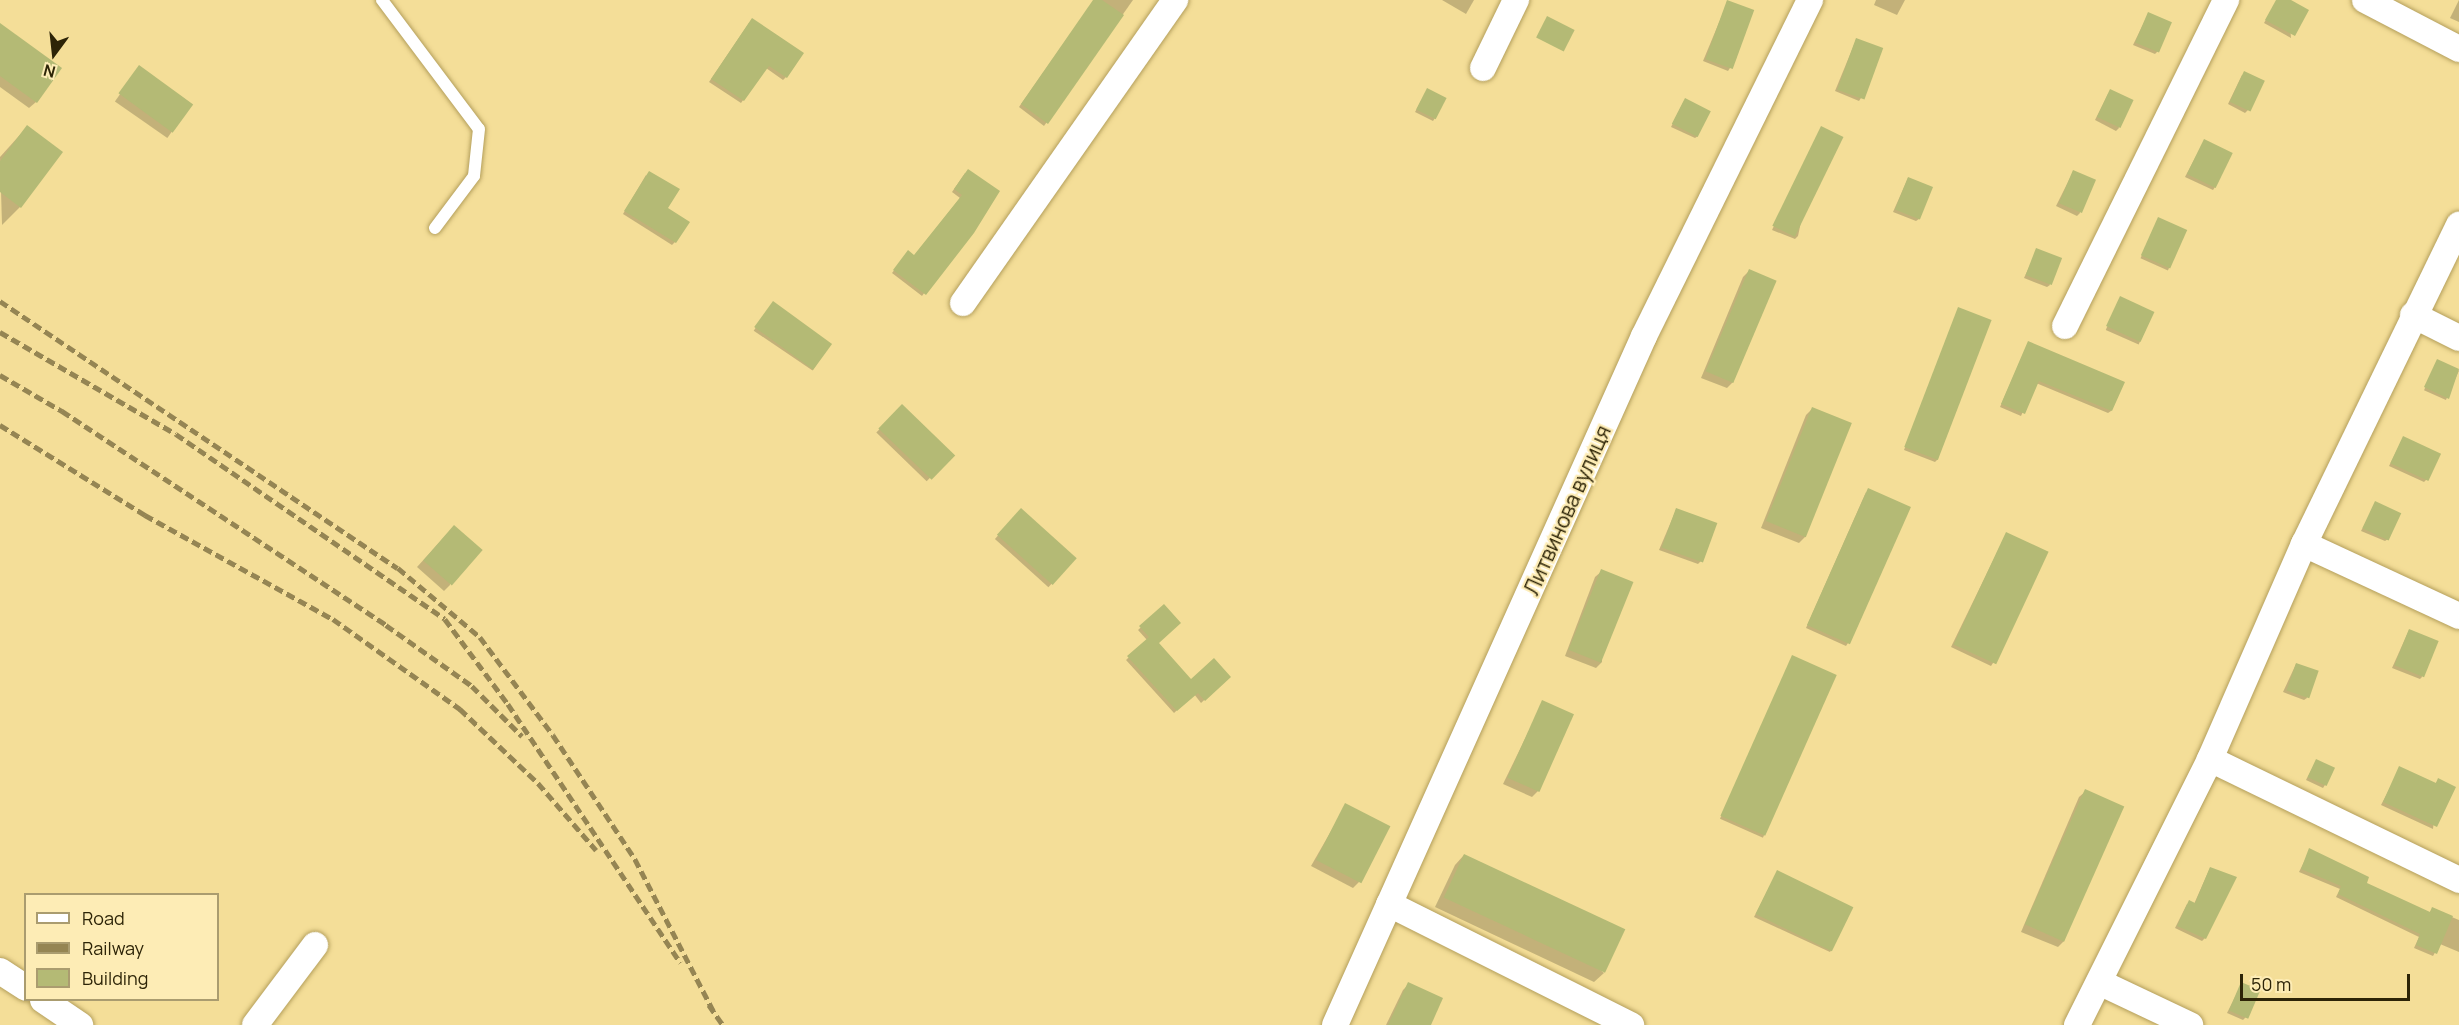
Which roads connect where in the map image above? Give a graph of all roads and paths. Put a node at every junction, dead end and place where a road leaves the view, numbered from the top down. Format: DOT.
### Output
graph roads {
  1 [pos="382,0"];
  2 [pos="1175,0"];
  3 [pos="1516,0"];
  4 [pos="1810,0"];
  5 [pos="2226,0"];
  6 [pos="2365,0"];
  7 [pos="2459,49"];
  8 [pos="1483,68"];
  9 [pos="2459,225"];
  10 [pos="435,228"];
  11 [pos="963,303"];
  12 [pos="2413,315"];
  13 [pos="2066,326"];
  14 [pos="2459,338"];
  15 [pos="2304,544"];
  16 [pos="2459,616"];
  17 [pos="2210,759"];
  18 [pos="2459,880"];
  19 [pos="1389,904"];
  20 [pos="315,945"];
  21 [pos="0,971"];
  22 [pos="2099,981"];
  23 [pos="24,987"];
  24 [pos="46,1001"];
  25 [pos="80,1025"];
  26 [pos="255,1025"];
  27 [pos="1335,1025"];
  28 [pos="1631,1025"];
  29 [pos="2077,1025"];
  30 [pos="2190,1025"];
  1 -- 10 [label="lane"];
  2 -- 11 [label="street"];
  3 -- 8 [label="street"];
  4 -- 19 [label="street, Литвинова вулиця"];
  5 -- 13 [label="street"];
  6 -- 7 [label="street"];
  9 -- 12 [label="street"];
  12 -- 14 [label="street"];
  12 -- 15 [label="street"];
  15 -- 16 [label="street"];
  15 -- 17 [label="street"];
  17 -- 18 [label="street"];
  17 -- 22 [label="street"];
  19 -- 27 [label="street, Литвинова вулиця"];
  19 -- 28 [label="street"];
  20 -- 26 [label="street"];
  21 -- 23 [label="street"];
  22 -- 29 [label="street"];
  22 -- 30 [label="street"];
  24 -- 25 [label="street"];
}
